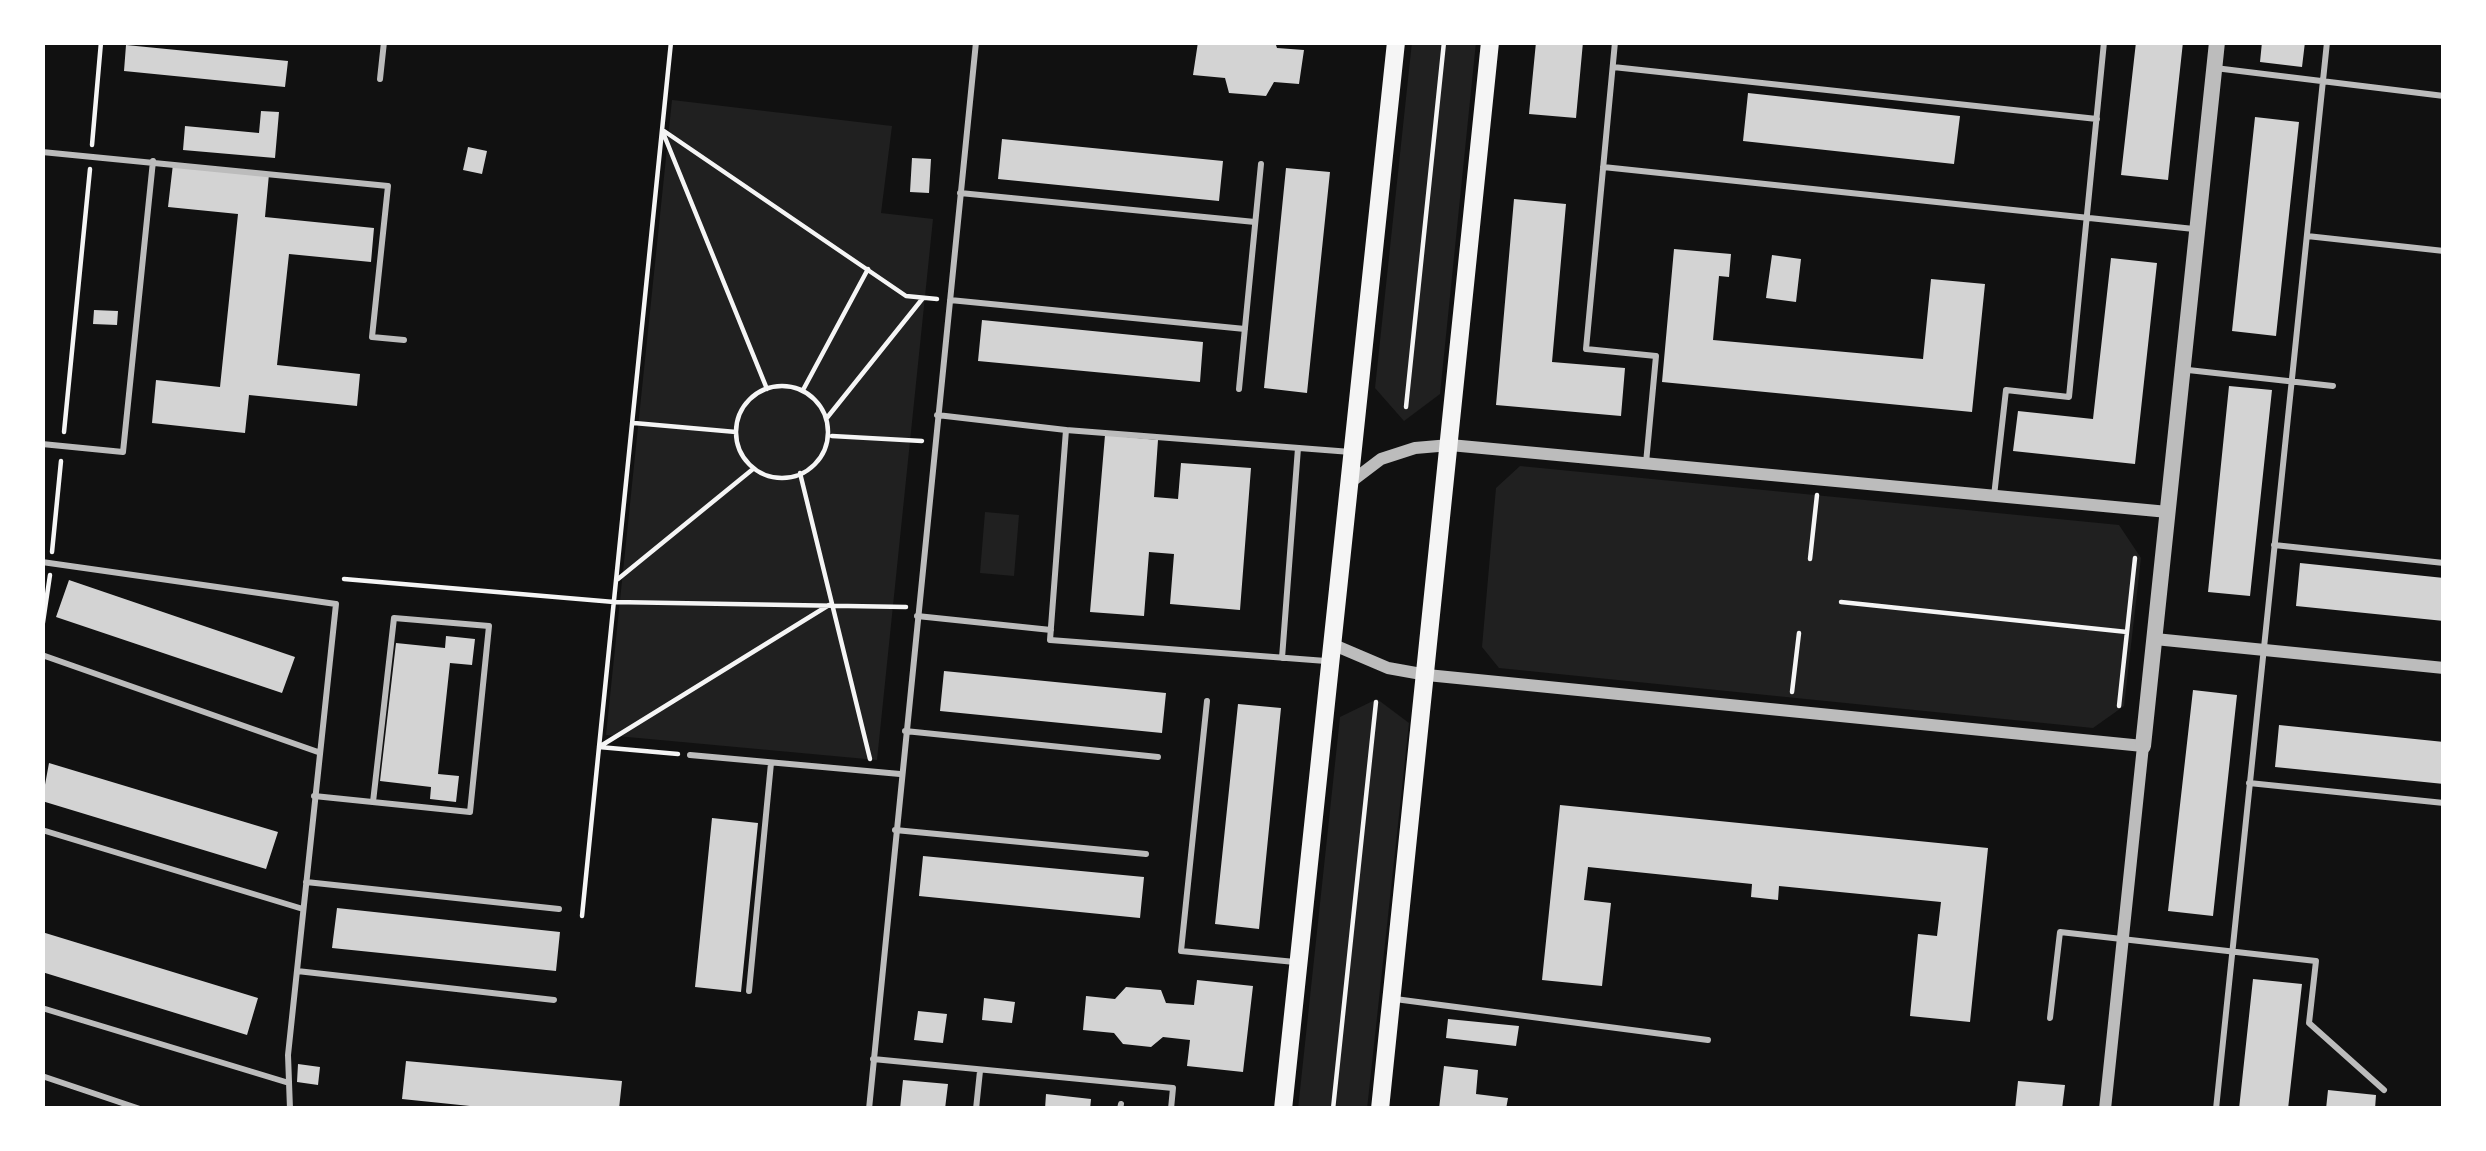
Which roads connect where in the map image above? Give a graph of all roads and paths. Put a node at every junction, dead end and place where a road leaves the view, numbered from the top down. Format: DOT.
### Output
graph roads {
  1 [pos="101,42"];
  2 [pos="384,42"];
  3 [pos="671,42"];
  4 [pos="976,42"];
  5 [pos="1396,42"];
  6 [pos="1444,42"];
  7 [pos="1490,42"];
  8 [pos="1615,42"];
  9 [pos="2104,42"];
  10 [pos="2218,42"];
  11 [pos="2327,42"];
  12 [pos="1613,67"];
  13 [pos="2215,68"];
  14 [pos="380,79"];
  15 [pos="2323,80"];
  16 [pos="2444,96"];
  17 [pos="2097,119"];
  18 [pos="662,130"];
  19 [pos="42,152"];
  20 [pos="91,157"];
  21 [pos="153,161"];
  22 [pos="1261,164"];
  23 [pos="1603,167"];
  24 [pos="960,193"];
  25 [pos="2087,218"];
  26 [pos="1255,222"];
  27 [pos="2198,230"];
  28 [pos="2307,236"];
  29 [pos="2444,251"];
  30 [pos="868,269"];
  31 [pos="923,298"];
  32 [pos="949,300"];
  33 [pos="1245,329"];
  34 [pos="404,340"];
  35 [pos="2183,370"];
  36 [pos="2291,381"];
  37 [pos="2333,386"];
  38 [pos="767,389"];
  39 [pos="1239,389"];
  40 [pos="803,390"];
  41 [pos="1406,407"];
  42 [pos="937,416"];
  43 [pos="826,418"];
  44 [pos="632,423"];
  45 [pos="1066,430"];
  46 [pos="736,432"];
  47 [pos="830,436"];
  48 [pos="934,442"];
  49 [pos="42,444"];
  50 [pos="1450,445"];
  51 [pos="63,446"];
  52 [pos="1298,448"];
  53 [pos="1355,452"];
  54 [pos="1646,463"];
  55 [pos="753,469"];
  56 [pos="800,473"];
  57 [pos="1352,482"];
  58 [pos="1817,495"];
  59 [pos="1994,496"];
  60 [pos="2168,512"];
  61 [pos="2274,545"];
  62 [pos="2135,558"];
  63 [pos="1810,559"];
  64 [pos="47,563"];
  65 [pos="2444,563"];
  66 [pos="344,579"];
  67 [pos="616,581"];
  68 [pos="614,602"];
  69 [pos="1841,602"];
  70 [pos="832,603"];
  71 [pos="917,611"];
  72 [pos="42,628"];
  73 [pos="1051,630"];
  74 [pos="1799,632"];
  75 [pos="2127,632"];
  76 [pos="2155,639"];
  77 [pos="2262,650"];
  78 [pos="1333,653"];
  79 [pos="42,655"];
  80 [pos="1282,658"];
  81 [pos="2444,668"];
  82 [pos="1427,675"];
  83 [pos="1791,698"];
  84 [pos="1207,701"];
  85 [pos="1376,702"];
  86 [pos="2119,706"];
  87 [pos="904,730"];
  88 [pos="2144,746"];
  89 [pos="599,747"];
  90 [pos="319,752"];
  91 [pos="690,755"];
  92 [pos="1158,757"];
  93 [pos="772,763"];
  94 [pos="873,772"];
  95 [pos="900,774"];
  96 [pos="2249,783"];
  97 [pos="314,796"];
  98 [pos="373,802"];
  99 [pos="2444,803"];
  100 [pos="42,830"];
  101 [pos="895,830"];
  102 [pos="1146,854"];
  103 [pos="305,882"];
  104 [pos="560,908"];
  105 [pos="303,909"];
  106 [pos="582,916"];
  107 [pos="2123,939"];
  108 [pos="2232,953"];
  109 [pos="1299,962"];
  110 [pos="297,971"];
  111 [pos="748,992"];
  112 [pos="1392,999"];
  113 [pos="554,1000"];
  114 [pos="42,1008"];
  115 [pos="2050,1018"];
  116 [pos="1708,1040"];
  117 [pos="873,1059"];
  118 [pos="980,1070"];
  119 [pos="42,1076"];
  120 [pos="290,1083"];
  121 [pos="2384,1090"];
  122 [pos="140,1109"];
  123 [pos="290,1109"];
  124 [pos="869,1109"];
  125 [pos="976,1109"];
  126 [pos="1171,1109"];
  127 [pos="1282,1109"];
  128 [pos="1334,1109"];
  129 [pos="1380,1109"];
  130 [pos="2104,1109"];
  131 [pos="2216,1109"];
  1 -- 20 [label="path"];
  2 -- 14 [label="lane"];
  3 -- 18 [label="path"];
  4 -- 24 [label="lane"];
  5 -- 53 [label="main road"];
  6 -- 41 [label="path"];
  7 -- 50 [label="main road"];
  8 -- 12 [label="lane"];
  9 -- 17 [label="lane"];
  10 -- 13 [label="street"];
  11 -- 15 [label="lane"];
  12 -- 17 [label="lane"];
  12 -- 23 [label="lane"];
  13 -- 15 [label="lane"];
  13 -- 27 [label="street"];
  15 -- 16 [label="lane"];
  15 -- 28 [label="lane"];
  17 -- 25 [label="lane"];
  18 -- 30 [label="path"];
  18 -- 38 [label="path"];
  18 -- 44 [label="path"];
  19 -- 20 [label="lane"];
  20 -- 21 [label="lane"];
  20 -- 51 [label="path"];
  21 -- 34 [label="lane"];
  21 -- 51 [label="lane"];
  22 -- 26 [label="lane"];
  23 -- 25 [label="lane"];
  23 -- 54 [label="lane"];
  24 -- 26 [label="lane"];
  24 -- 32 [label="lane"];
  25 -- 27 [label="lane"];
  25 -- 59 [label="lane"];
  26 -- 33 [label="lane"];
  27 -- 35 [label="street"];
  28 -- 29 [label="lane"];
  28 -- 36 [label="lane"];
  30 -- 31 [label="path"];
  30 -- 40 [label="path"];
  31 -- 32 [label="path"];
  31 -- 43 [label="path"];
  32 -- 33 [label="lane"];
  32 -- 42 [label="lane"];
  33 -- 39 [label="lane"];
  35 -- 36 [label="lane"];
  35 -- 60 [label="street"];
  36 -- 37 [label="lane"];
  36 -- 61 [label="lane"];
  38 -- 40 [label="path"];
  38 -- 46 [label="path"];
  40 -- 43 [label="path"];
  42 -- 45 [label="lane"];
  42 -- 48 [label="lane"];
  43 -- 47 [label="path"];
  44 -- 46 [label="path"];
  44 -- 67 [label="path"];
  45 -- 52 [label="lane"];
  45 -- 73 [label="lane"];
  46 -- 55 [label="path"];
  47 -- 48 [label="path"];
  47 -- 56 [label="path"];
  48 -- 71 [label="lane"];
  49 -- 51 [label="lane"];
  50 -- 54 [label="street"];
  50 -- 57 [label="street"];
  50 -- 82 [label="main road"];
  51 -- 64 [label="path"];
  52 -- 53 [label="lane"];
  52 -- 80 [label="lane"];
  53 -- 57 [label="main road"];
  54 -- 59 [label="street"];
  55 -- 56 [label="path"];
  55 -- 67 [label="path"];
  56 -- 70 [label="path"];
  57 -- 78 [label="main road"];
  58 -- 63 [label="path"];
  59 -- 60 [label="street"];
  60 -- 76 [label="street"];
  61 -- 65 [label="lane"];
  61 -- 77 [label="lane"];
  62 -- 75 [label="path"];
  64 -- 72 [label="path"];
  64 -- 90 [label="lane"];
  66 -- 68 [label="path"];
  67 -- 68 [label="path"];
  68 -- 70 [label="path"];
  68 -- 89 [label="path"];
  69 -- 75 [label="path"];
  70 -- 71 [label="path"];
  70 -- 89 [label="path"];
  70 -- 94 [label="path"];
  71 -- 73 [label="lane"];
  71 -- 87 [label="lane"];
  73 -- 80 [label="lane"];
  74 -- 83 [label="path"];
  75 -- 86 [label="path"];
  76 -- 77 [label="street"];
  76 -- 88 [label="street"];
  77 -- 81 [label="street"];
  77 -- 96 [label="lane"];
  78 -- 80 [label="lane"];
  78 -- 82 [label="street"];
  78 -- 109 [label="main road"];
  79 -- 90 [label="lane"];
  82 -- 88 [label="street"];
  82 -- 112 [label="main road"];
  84 -- 109 [label="lane"];
  85 -- 128 [label="path"];
  87 -- 92 [label="lane"];
  87 -- 95 [label="lane"];
  88 -- 107 [label="street"];
  89 -- 91 [label="path"];
  89 -- 106 [label="path"];
  90 -- 97 [label="lane"];
  91 -- 93 [label="lane"];
  93 -- 94 [label="lane"];
  93 -- 111 [label="lane"];
  94 -- 95 [label="lane"];
  95 -- 101 [label="lane"];
  96 -- 99 [label="lane"];
  96 -- 108 [label="lane"];
  97 -- 98 [label="lane"];
  97 -- 103 [label="lane"];
  98 -- 98 [label="lane"];
  100 -- 105 [label="lane"];
  101 -- 102 [label="lane"];
  101 -- 117 [label="lane"];
  103 -- 104 [label="lane"];
  103 -- 105 [label="lane"];
  105 -- 110 [label="lane"];
  107 -- 108 [label="lane"];
  107 -- 115 [label="lane"];
  107 -- 130 [label="street"];
  108 -- 121 [label="lane"];
  108 -- 131 [label="lane"];
  109 -- 127 [label="main road"];
  110 -- 113 [label="lane"];
  110 -- 120 [label="lane"];
  112 -- 116 [label="lane"];
  112 -- 129 [label="main road"];
  114 -- 120 [label="lane"];
  117 -- 118 [label="lane"];
  117 -- 124 [label="lane"];
  118 -- 125 [label="lane"];
  118 -- 126 [label="lane"];
  119 -- 122 [label="lane"];
  120 -- 123 [label="lane"];
}
